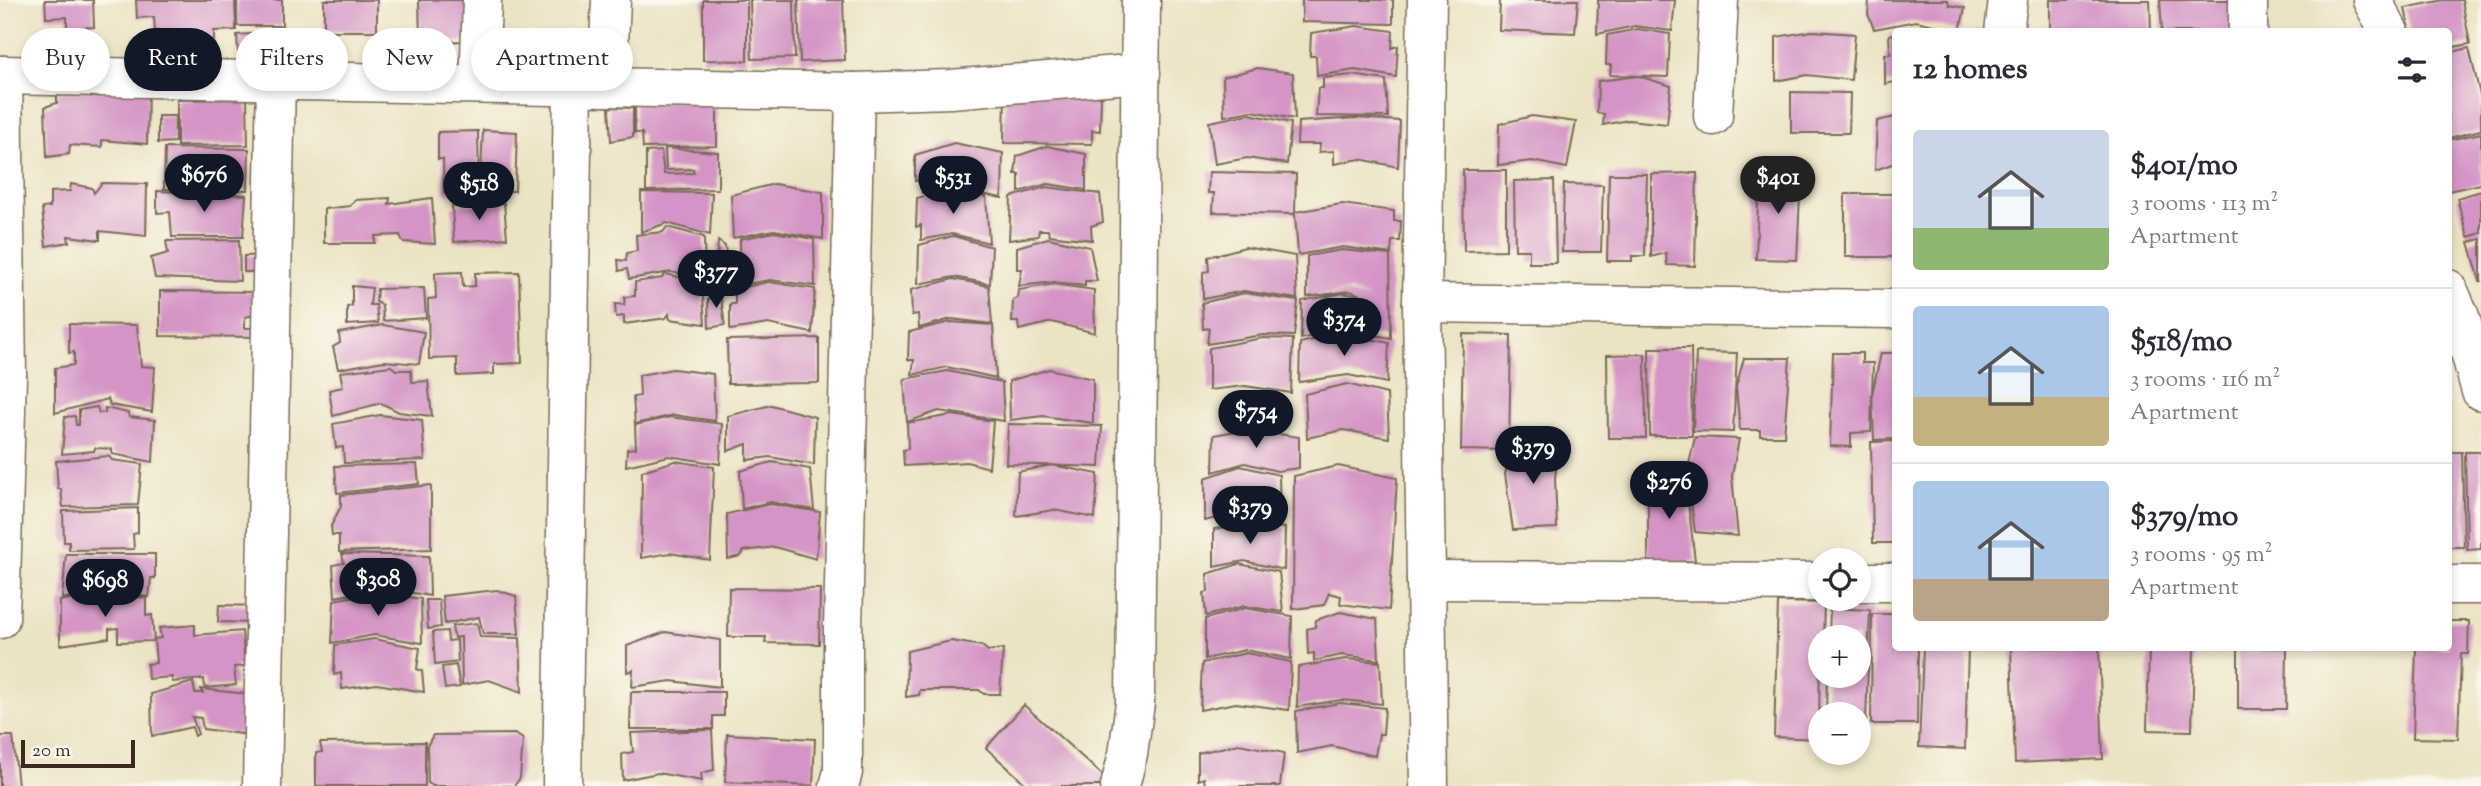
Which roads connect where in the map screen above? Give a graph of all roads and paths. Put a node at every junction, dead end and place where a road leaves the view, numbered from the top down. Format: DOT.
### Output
graph roads {
  1 [pos="482,0"];
  2 [pos="611,0"];
  3 [pos="1141,0"];
  4 [pos="1427,0"];
  5 [pos="1719,0"];
  6 [pos="2008,0"];
  7 [pos="2248,0"];
  8 [pos="2372,0"];
  9 [pos="481,28"];
  10 [pos="604,28"];
  11 [pos="2004,28"];
  12 [pos="2248,28"];
  13 [pos="2387,28"];
  14 [pos="1141,73"];
  15 [pos="2,75"];
  16 [pos="236,78"];
  17 [pos="348,80"];
  18 [pos="471,84"];
  19 [pos="633,87"];
  20 [pos="276,91"];
  21 [pos="590,91"];
  22 [pos="855,92"];
  23 [pos="1713,116"];
  24 [pos="1422,303"];
  25 [pos="2452,308"];
  26 [pos="1892,309"];
  27 [pos="4,376"];
  28 [pos="2481,391"];
  29 [pos="1426,580"];
  30 [pos="1808,582"];
  31 [pos="1871,582"];
  32 [pos="1892,582"];
  33 [pos="2452,585"];
  34 [pos="2481,585"];
  35 [pos="0,620"];
  36 [pos="262,786"];
  37 [pos="562,786"];
  38 [pos="839,786"];
  39 [pos="1120,786"];
  40 [pos="1429,786"];
  1 -- 9 [label="street"];
  2 -- 10 [label="street"];
  3 -- 14 [label="street"];
  4 -- 24 [label="street"];
  5 -- 23 [label="street"];
  6 -- 11 [label="street"];
  7 -- 12 [label="street"];
  8 -- 13 [label="street"];
  14 -- 22 [label="street"];
  14 -- 39 [label="street"];
  15 -- 16 [label="street"];
  15 -- 27 [label="street"];
  17 -- 18 [label="street"];
  19 -- 22 [label="street"];
  20 -- 36 [label="street"];
  21 -- 37 [label="street"];
  22 -- 38 [label="street"];
  24 -- 26 [label="street"];
  24 -- 29 [label="street"];
  25 -- 28 [label="street"];
  27 -- 35 [label="street"];
  29 -- 30 [label="street"];
  29 -- 40 [label="street"];
  31 -- 32 [label="street"];
  33 -- 34 [label="street"];
}
